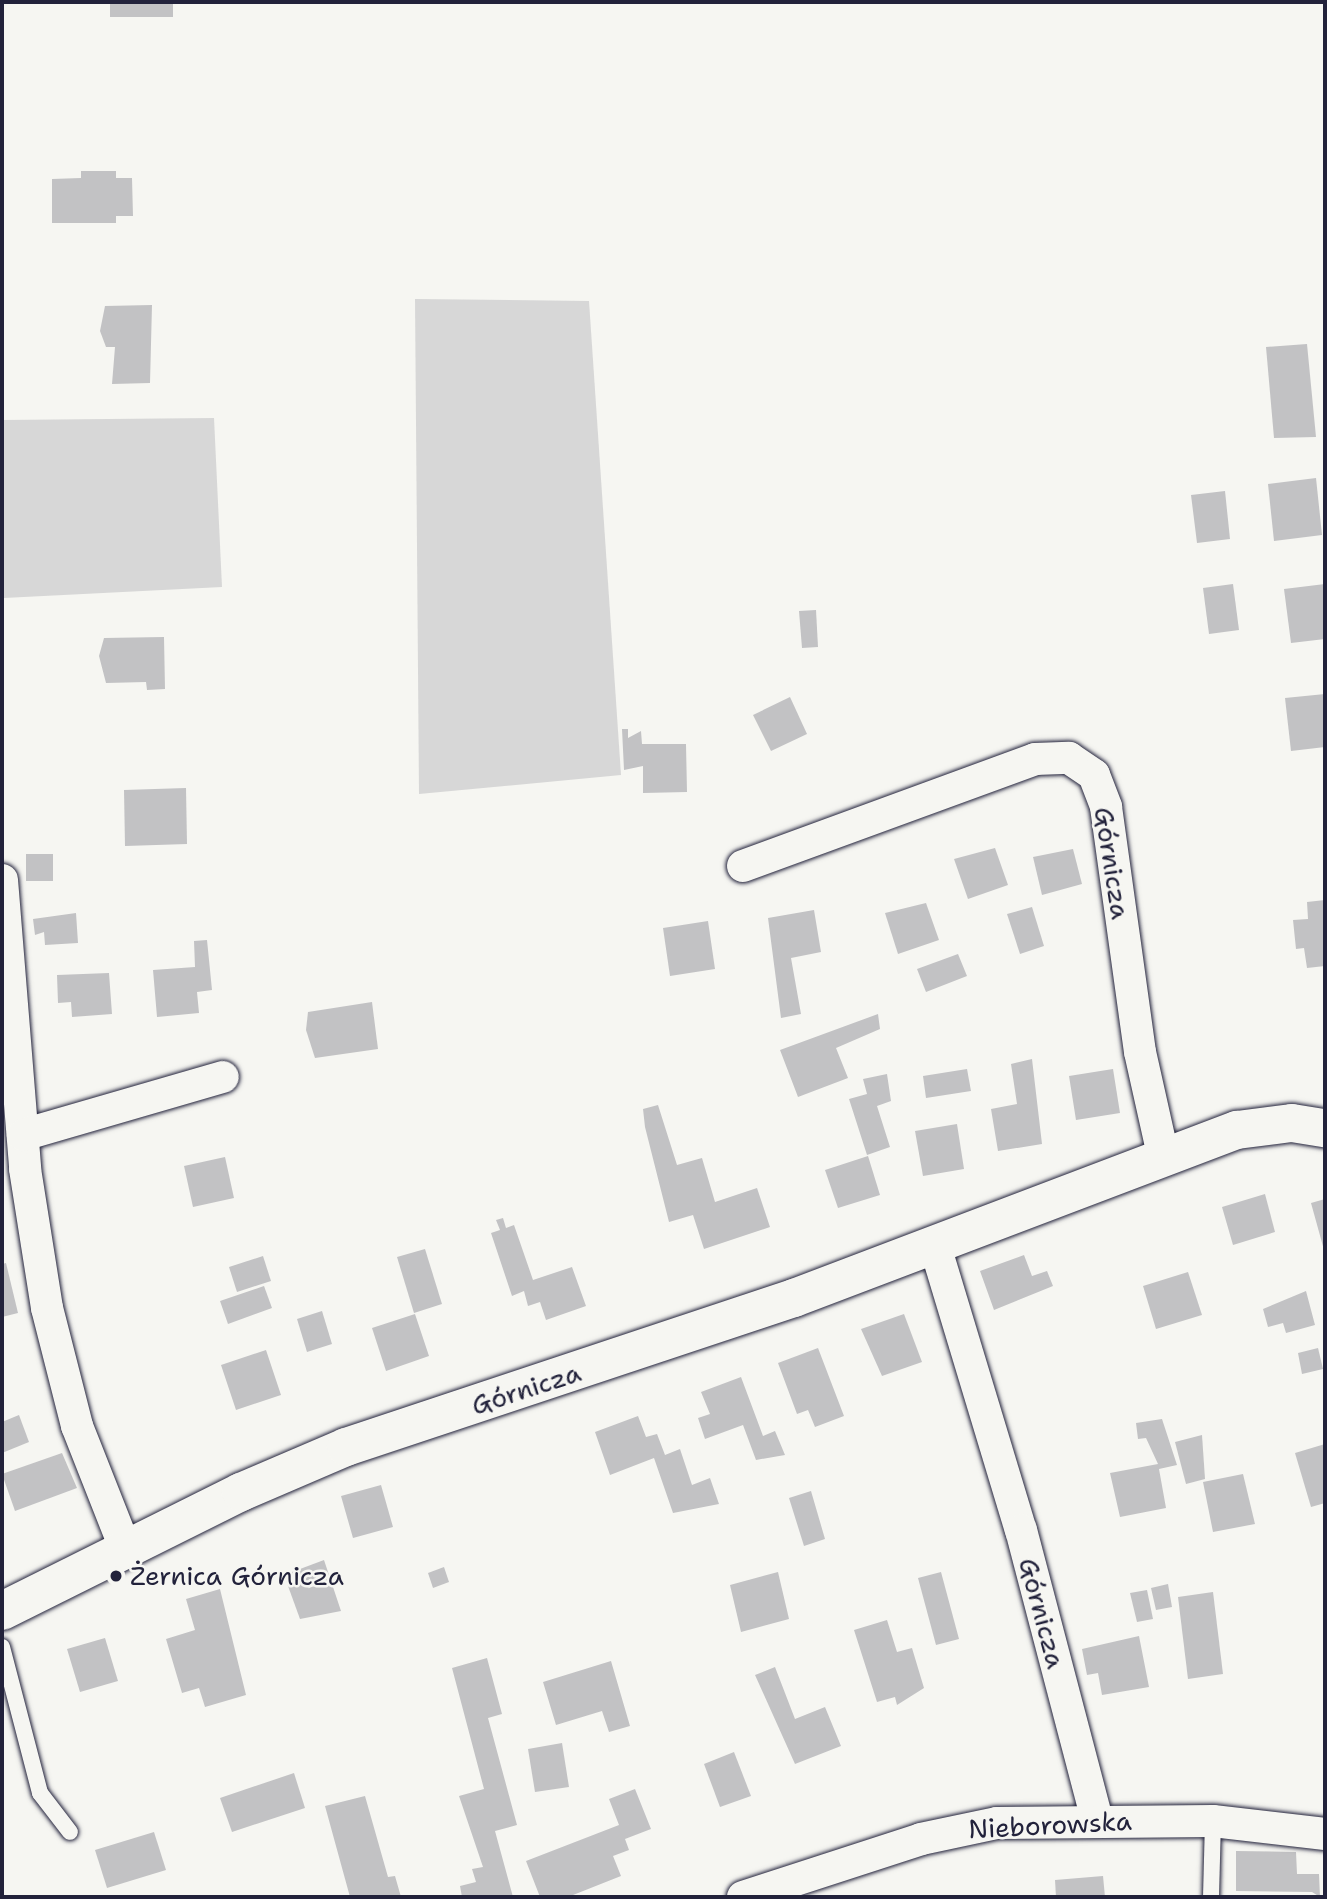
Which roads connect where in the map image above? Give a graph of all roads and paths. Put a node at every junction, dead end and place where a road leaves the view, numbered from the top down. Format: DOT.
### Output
graph roads {
  1 [pos="743,866"];
  2 [pos="2,880"];
  3 [pos="223,1077"];
  4 [pos="1325,1128"];
  5 [pos="23,1135"];
  6 [pos="1163,1155"];
  7 [pos="935,1246"];
  8 [pos="125,1548"];
  9 [pos="2,1611"];
  10 [pos="2,1647"];
  11 [pos="1097,1820"];
  12 [pos="1213,1821"];
  13 [pos="70,1832"];
  14 [pos="1325,1833"];
  15 [pos="743,1897"];
  16 [pos="1211,1897"];
  1 -- 6 [label="street, Górnicza"];
  2 -- 5 [label="street"];
  3 -- 5 [label="street"];
  4 -- 6 [label="street, Górnicza"];
  5 -- 8 [label="street"];
  6 -- 7 [label="street, Górnicza"];
  7 -- 8 [label="street, Górnicza"];
  7 -- 11 [label="street, Górnicza"];
  8 -- 9 [label="street, Górnicza"];
  10 -- 13 [label="lane"];
  11 -- 12 [label="street, Nieborowska"];
  11 -- 15 [label="street, Nieborowska"];
  12 -- 14 [label="street, Nieborowska"];
  12 -- 16 [label="lane"];
}
